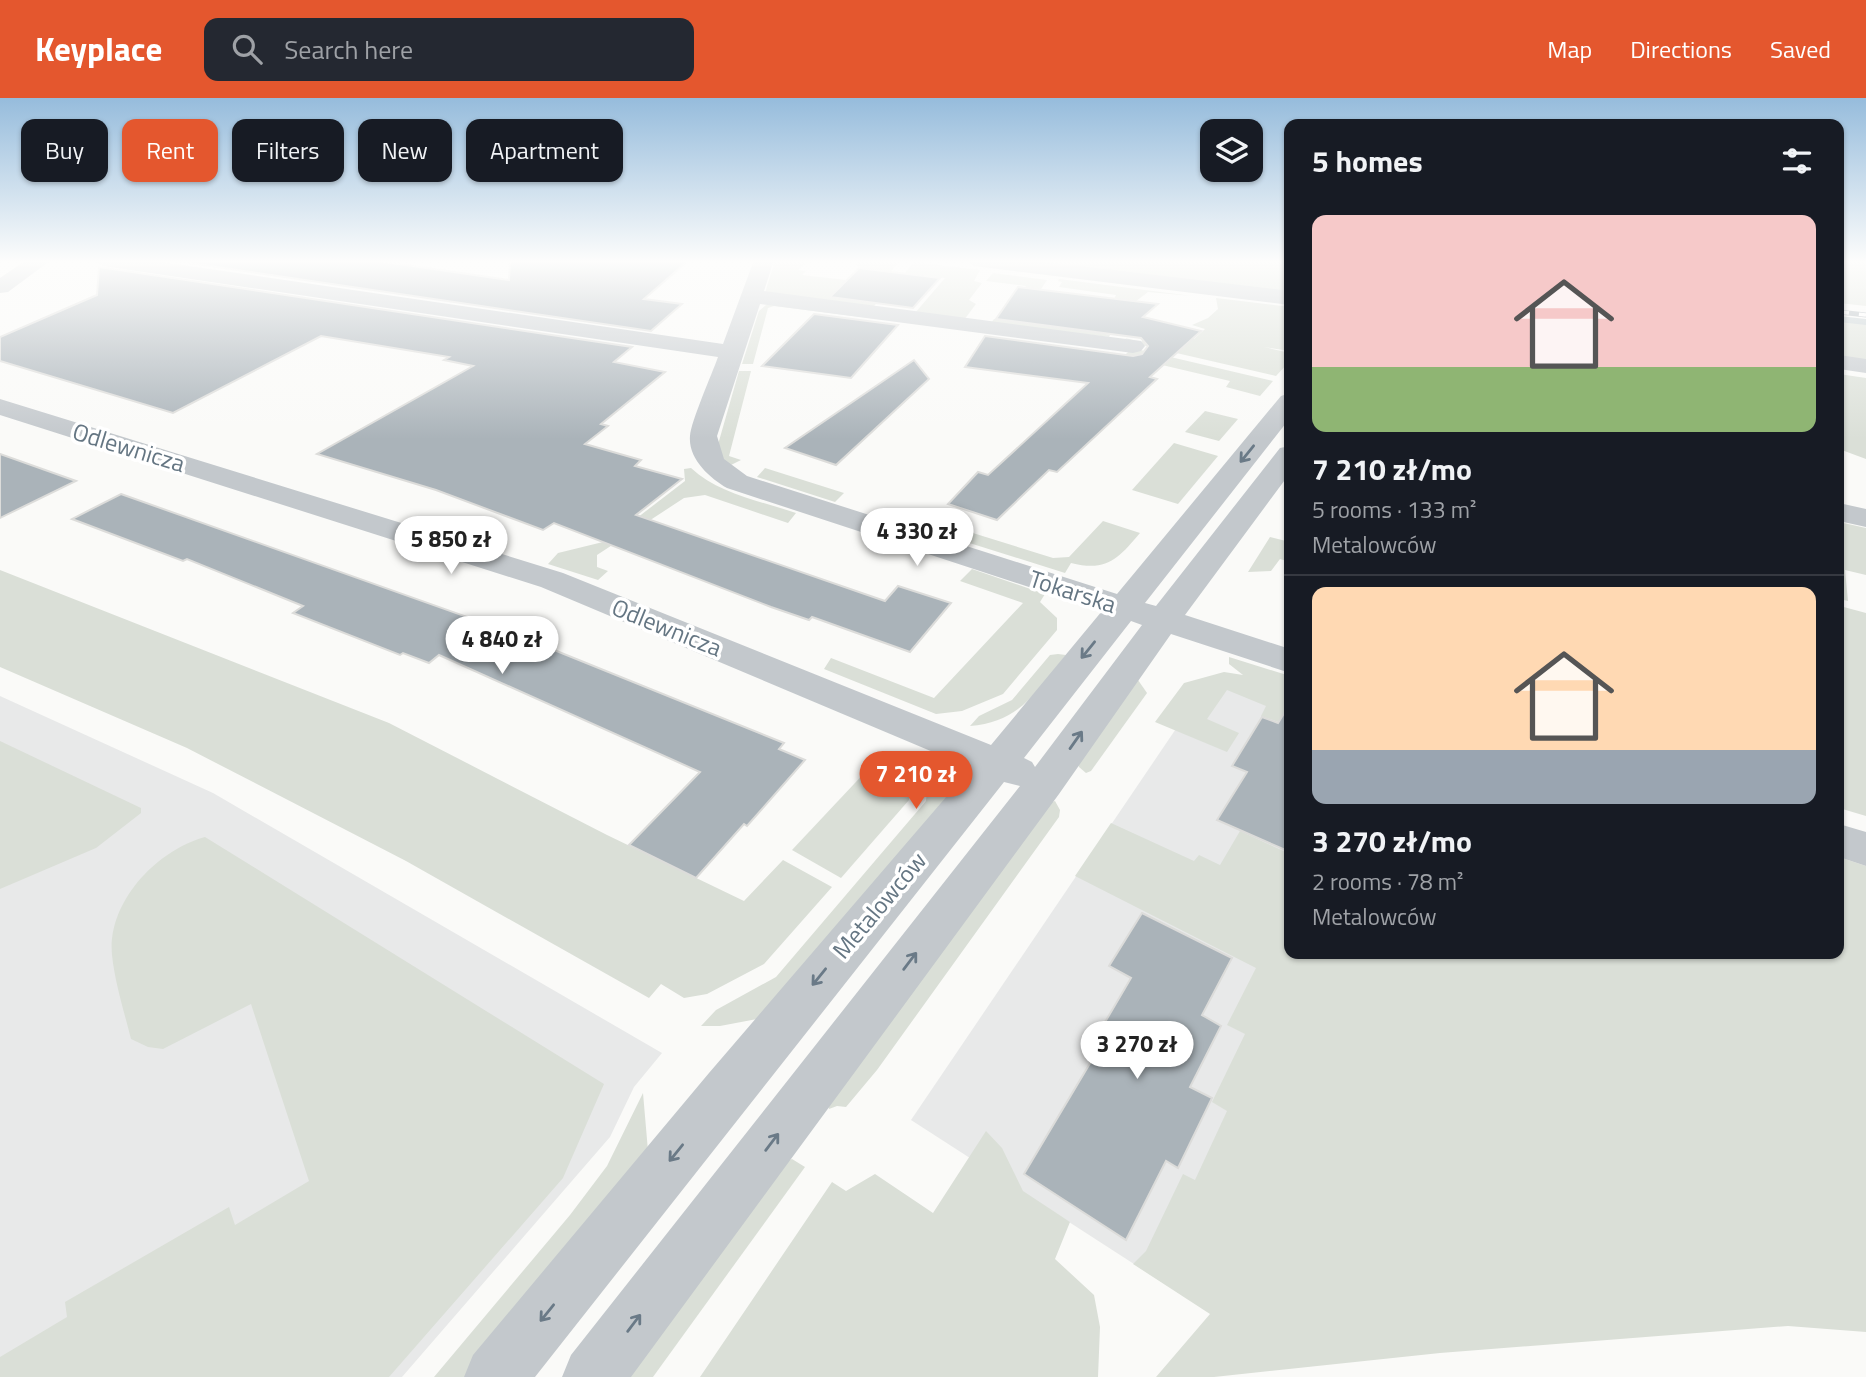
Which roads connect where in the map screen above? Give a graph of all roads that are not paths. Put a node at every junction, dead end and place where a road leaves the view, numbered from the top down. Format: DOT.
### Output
graph roads {
  1 [pos="511,320"];
  2 [pos="742,320"];
  3 [pos="931,320"];
  4 [pos="1133,346"];
  5 [pos="732,352"];
  6 [pos="1844,363"];
  7 [pos="1866,366"];
  8 [pos="0,407"];
  9 [pos="1284,410"];
  10 [pos="1284,461"];
  11 [pos="1844,513"];
  12 [pos="1866,518"];
  13 [pos="1144,613"];
  14 [pos="1284,659"];
  15 [pos="997,763"];
  16 [pos="1045,783"];
  17 [pos="1844,842"];
  18 [pos="1866,849"];
  19 [pos="495,1377"];
  20 [pos="593,1377"];
  1 -- 5 [label="street"];
  2 -- 5 [label="street"];
  3 -- 4 [label="street"];
  5 -- 13 [label="street, Tokarska"];
  6 -- 7 [label="street"];
  8 -- 15 [label="street, Odlewnicza"];
  9 -- 13 [label="street, Metalowców, one-way"];
  10 -- 13 [label="street, Metalowców"];
  11 -- 12 [label="street"];
  13 -- 14 [label="street, Tokarska"];
  13 -- 15 [label="street, Metalowców, one-way"];
  16 -- 13 [label="street, Metalowców, one-way"];
  15 -- 16 [label="street, Odlewnicza"];
  15 -- 19 [label="street, Metalowców, one-way"];
  20 -- 16 [label="street, Metalowców, one-way"];
  17 -- 18 [label="street"];
}
